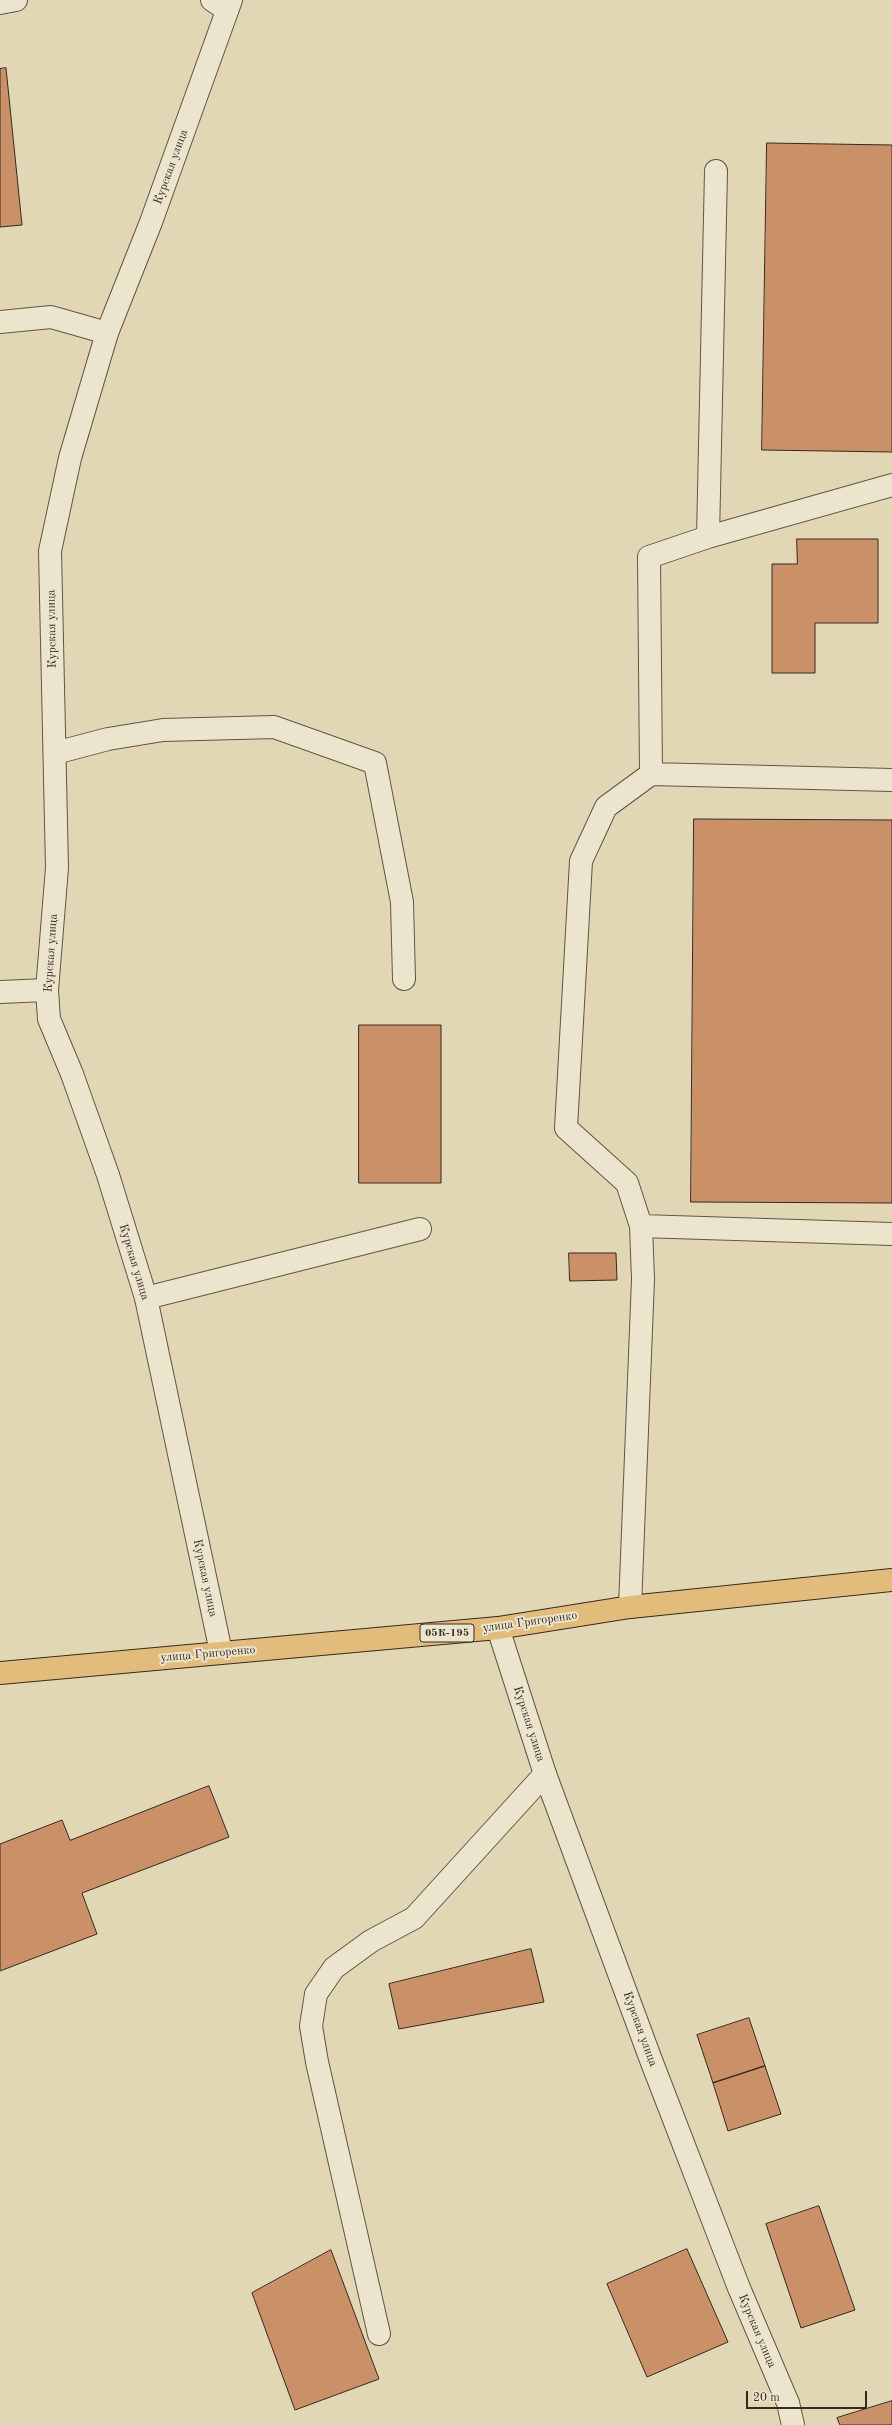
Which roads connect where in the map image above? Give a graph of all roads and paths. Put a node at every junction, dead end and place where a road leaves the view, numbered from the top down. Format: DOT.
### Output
graph roads {
  1 [pos="16,0"];
  2 [pos="0,3"];
  3 [pos="224,3"];
  4 [pos="716,170"];
  5 [pos="0,322"];
  6 [pos="107,333"];
  7 [pos="892,485"];
  8 [pos="708,537"];
  9 [pos="55,753"];
  10 [pos="651,774"];
  11 [pos="892,780"];
  12 [pos="404,979"];
  13 [pos="46,990"];
  14 [pos="0,992"];
  15 [pos="641,1226"];
  16 [pos="420,1229"];
  17 [pos="892,1234"];
  18 [pos="146,1298"];
  19 [pos="892,1580"];
  20 [pos="630,1607"];
  21 [pos="498,1628"];
  22 [pos="221,1652"];
  23 [pos="0,1673"];
  24 [pos="545,1774"];
  25 [pos="379,2334"];
  26 [pos="793,2425"];
  1 -- 2 [label="street"];
  3 -- 6 [label="street, Курская улица"];
  4 -- 8 [label="street"];
  5 -- 6 [label="street"];
  6 -- 9 [label="street, Курская улица"];
  7 -- 8 [label="street"];
  8 -- 10 [label="street"];
  9 -- 12 [label="street"];
  9 -- 13 [label="street, Курская улица"];
  10 -- 11 [label="street"];
  10 -- 15 [label="street"];
  13 -- 14 [label="street"];
  13 -- 18 [label="street, Курская улица"];
  15 -- 17 [label="street"];
  15 -- 20 [label="street"];
  16 -- 18 [label="street"];
  18 -- 22 [label="street, Курская улица"];
  19 -- 20 [label="main road, улица Григоренко / 05К-195"];
  20 -- 21 [label="main road, улица Григоренко / 05К-195"];
  21 -- 22 [label="main road, улица Григоренко / 05К-195"];
  21 -- 24 [label="street, Курская улица"];
  22 -- 23 [label="main road, улица Григоренко / 05К-195"];
  24 -- 25 [label="street"];
  24 -- 26 [label="street, Курская улица"];
}
